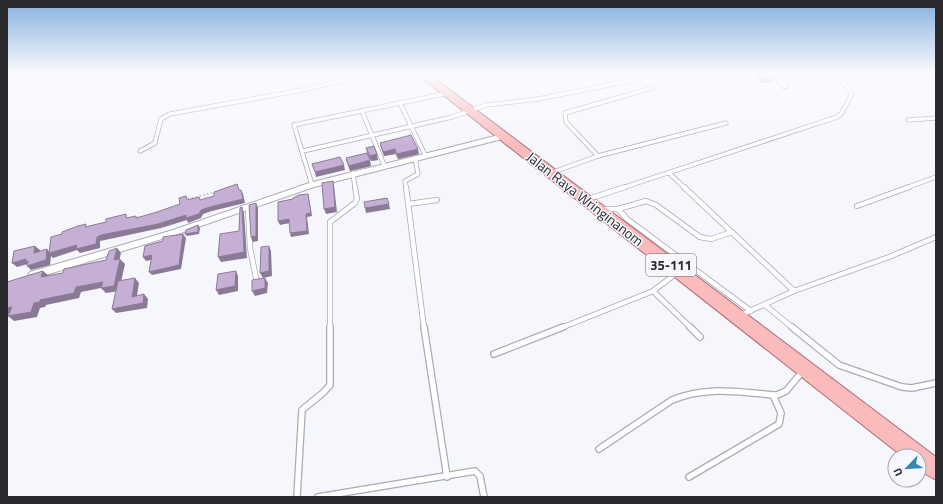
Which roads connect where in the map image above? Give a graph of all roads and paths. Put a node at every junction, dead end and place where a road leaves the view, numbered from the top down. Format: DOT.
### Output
graph roads {
  1 [pos="255,99"];
  2 [pos="426,99"];
  3 [pos="448,99"];
  4 [pos="540,99"];
  5 [pos="615,99"];
  6 [pos="850,99"];
  7 [pos="400,103"];
  8 [pos="362,111"];
  9 [pos="465,112"];
  10 [pos="936,118"];
  11 [pos="908,120"];
  12 [pos="726,123"];
  13 [pos="411,127"];
  14 [pos="372,136"];
  15 [pos="493,139"];
  16 [pos="140,151"];
  17 [pos="303,151"];
  18 [pos="425,155"];
  19 [pos="598,156"];
  20 [pos="414,158"];
  21 [pos="384,165"];
  22 [pos="353,173"];
  23 [pos="551,173"];
  24 [pos="670,173"];
  25 [pos="936,177"];
  26 [pos="312,185"];
  27 [pos="221,191"];
  28 [pos="187,200"];
  29 [pos="437,200"];
  30 [pos="408,204"];
  31 [pos="590,204"];
  32 [pos="857,206"];
  33 [pos="248,208"];
  34 [pos="618,209"];
  35 [pos="732,232"];
  36 [pos="936,237"];
  37 [pos="680,272"];
  38 [pos="22,278"];
  39 [pos="256,278"];
  40 [pos="655,290"];
  41 [pos="794,291"];
  42 [pos="765,305"];
  43 [pos="744,314"];
  44 [pos="700,337"];
  45 [pos="494,354"];
  46 [pos="805,368"];
  47 [pos="936,383"];
  48 [pos="773,395"];
  49 [pos="599,448"];
  50 [pos="909,448"];
  51 [pos="927,463"];
  52 [pos="936,470"];
  53 [pos="446,477"];
  54 [pos="689,477"];
  55 [pos="297,497"];
  56 [pos="318,497"];
  57 [pos="484,497"];
  1 -- 16 [label="lane"];
  2 -- 7 [label="lane"];
  3 -- 9 [label="main road, Jalan Raya Wringinanom / 35-111"];
  4 -- 9 [label="lane"];
  5 -- 19 [label="lane"];
  6 -- 24 [label="lane"];
  7 -- 8 [label="lane"];
  7 -- 13 [label="lane"];
  8 -- 14 [label="lane"];
  8 -- 17 [label="lane"];
  9 -- 13 [label="lane"];
  9 -- 15 [label="main road, Jalan Raya Wringinanom / 35-111"];
  10 -- 11 [label="lane"];
  12 -- 19 [label="lane"];
  13 -- 14 [label="lane"];
  13 -- 18 [label="lane"];
  14 -- 17 [label="lane"];
  14 -- 21 [label="lane"];
  15 -- 18 [label="street"];
  15 -- 23 [label="main road, Jalan Raya Wringinanom / 35-111"];
  17 -- 26 [label="lane"];
  18 -- 20 [label="street"];
  19 -- 23 [label="lane"];
  20 -- 21 [label="street"];
  20 -- 30 [label="lane"];
  21 -- 22 [label="street"];
  22 -- 26 [label="street"];
  22 -- 55 [label="lane"];
  23 -- 31 [label="main road, Jalan Raya Wringinanom / 35-111"];
  24 -- 31 [label="lane"];
  24 -- 35 [label="lane"];
  25 -- 32 [label="lane"];
  26 -- 33 [label="street"];
  27 -- 28 [label="path"];
  29 -- 30 [label="lane"];
  30 -- 53 [label="lane"];
  31 -- 34 [label="lane"];
  31 -- 37 [label="main road, Jalan Raya Wringinanom / 35-111"];
  33 -- 38 [label="street"];
  33 -- 39 [label="lane"];
  34 -- 35 [label="lane"];
  34 -- 43 [label="lane"];
  35 -- 41 [label="lane"];
  36 -- 41 [label="lane"];
  37 -- 40 [label="lane"];
  37 -- 43 [label="main road, Jalan Raya Wringinanom / 35-111"];
  40 -- 44 [label="lane"];
  40 -- 45 [label="lane"];
  41 -- 42 [label="lane"];
  42 -- 43 [label="lane"];
  42 -- 47 [label="lane"];
  43 -- 46 [label="main road, Jalan Raya Wringinanom / 35-111"];
  46 -- 48 [label="lane"];
  46 -- 50 [label="main road, Jalan Raya Wringinanom / 35-111"];
  48 -- 49 [label="lane"];
  48 -- 54 [label="lane"];
  51 -- 52 [label="main road, Jalan Raya Wringinanom / 35-111"];
  53 -- 56 [label="lane"];
  53 -- 57 [label="lane"];
}
